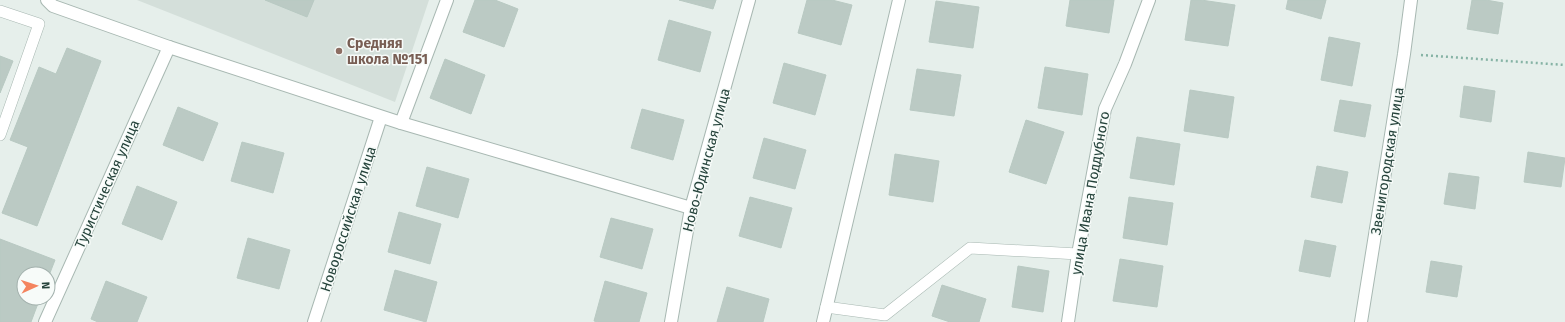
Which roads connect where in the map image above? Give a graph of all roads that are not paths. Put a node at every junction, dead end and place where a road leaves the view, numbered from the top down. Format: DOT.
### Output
graph roads {
  1 [pos="47,0"];
  2 [pos="447,0"];
  3 [pos="749,0"];
  4 [pos="899,0"];
  5 [pos="1149,0"];
  6 [pos="1411,0"];
  7 [pos="0,11"];
  8 [pos="169,47"];
  9 [pos="382,117"];
  10 [pos="401,123"];
  11 [pos="0,135"];
  12 [pos="690,208"];
  13 [pos="1078,254"];
  14 [pos="826,307"];
  15 [pos="45,322"];
  16 [pos="314,322"];
  17 [pos="671,322"];
  18 [pos="823,322"];
  19 [pos="1068,322"];
  20 [pos="1361,322"];
  1 -- 8 [label="street"];
  2 -- 10 [label="street"];
  3 -- 12 [label="street, Ново-Юдинская улица"];
  4 -- 14 [label="street"];
  5 -- 13 [label="street, улица Ивана Поддубного"];
  6 -- 20 [label="street, Звенигородская улица"];
  7 -- 11 [label="lane"];
  8 -- 9 [label="street"];
  8 -- 15 [label="street, Туристическая улица"];
  9 -- 10 [label="street"];
  9 -- 16 [label="street, Новороссийская улица"];
  10 -- 12 [label="street"];
  12 -- 17 [label="street, Ново-Юдинская улица"];
  13 -- 14 [label="lane"];
  13 -- 19 [label="street, улица Ивана Поддубного"];
  14 -- 18 [label="street"];
}
